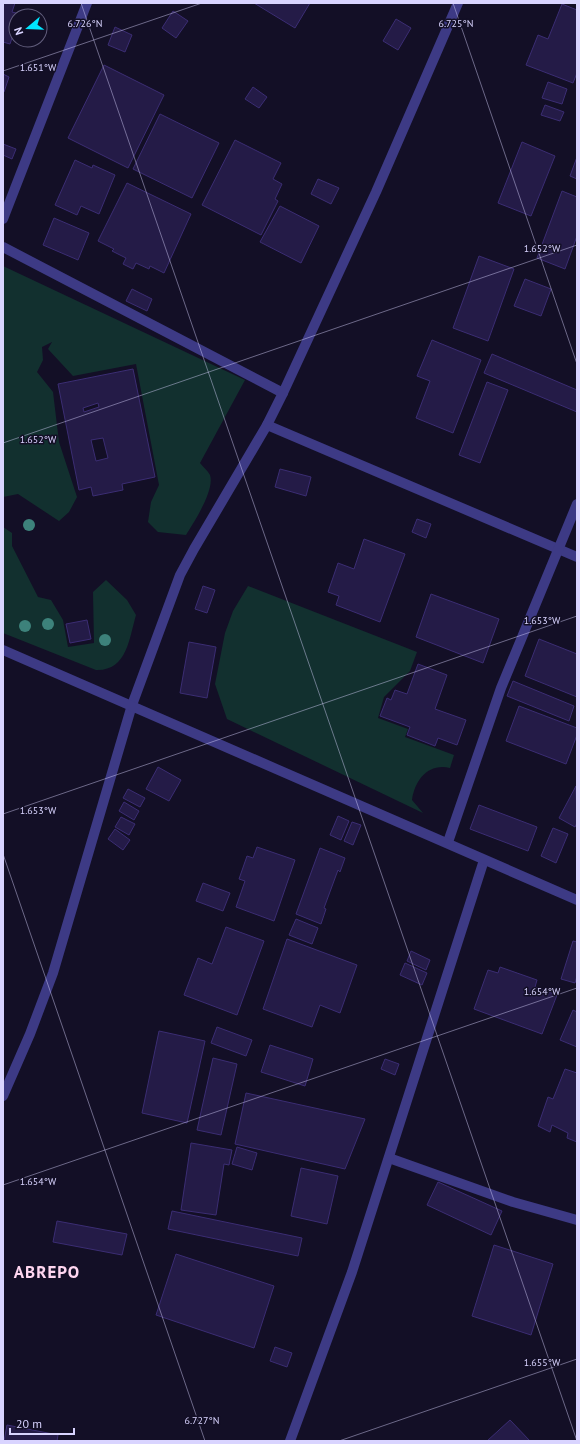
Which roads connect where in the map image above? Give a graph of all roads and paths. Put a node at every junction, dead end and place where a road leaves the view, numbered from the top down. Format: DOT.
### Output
graph roads {
  1 [pos="87,3"];
  2 [pos="458,3"];
  3 [pos="3,219"];
  4 [pos="3,247"];
  5 [pos="283,393"];
  6 [pos="267,425"];
  7 [pos="577,504"];
  8 [pos="558,550"];
  9 [pos="577,557"];
  10 [pos="3,650"];
  11 [pos="132,705"];
  12 [pos="448,842"];
  13 [pos="484,860"];
  14 [pos="577,900"];
  15 [pos="3,1096"];
  16 [pos="388,1158"];
  17 [pos="577,1220"];
  18 [pos="290,1441"];
  1 -- 3 [label="street"];
  2 -- 5 [label="street"];
  4 -- 5 [label="street"];
  5 -- 6 [label="street"];
  6 -- 8 [label="street"];
  6 -- 11 [label="street"];
  7 -- 8 [label="street"];
  8 -- 9 [label="street"];
  8 -- 12 [label="street"];
  10 -- 11 [label="street"];
  11 -- 12 [label="street"];
  11 -- 15 [label="street"];
  12 -- 13 [label="street"];
  13 -- 14 [label="street"];
  13 -- 16 [label="street"];
  16 -- 17 [label="street"];
  16 -- 18 [label="street"];
}
